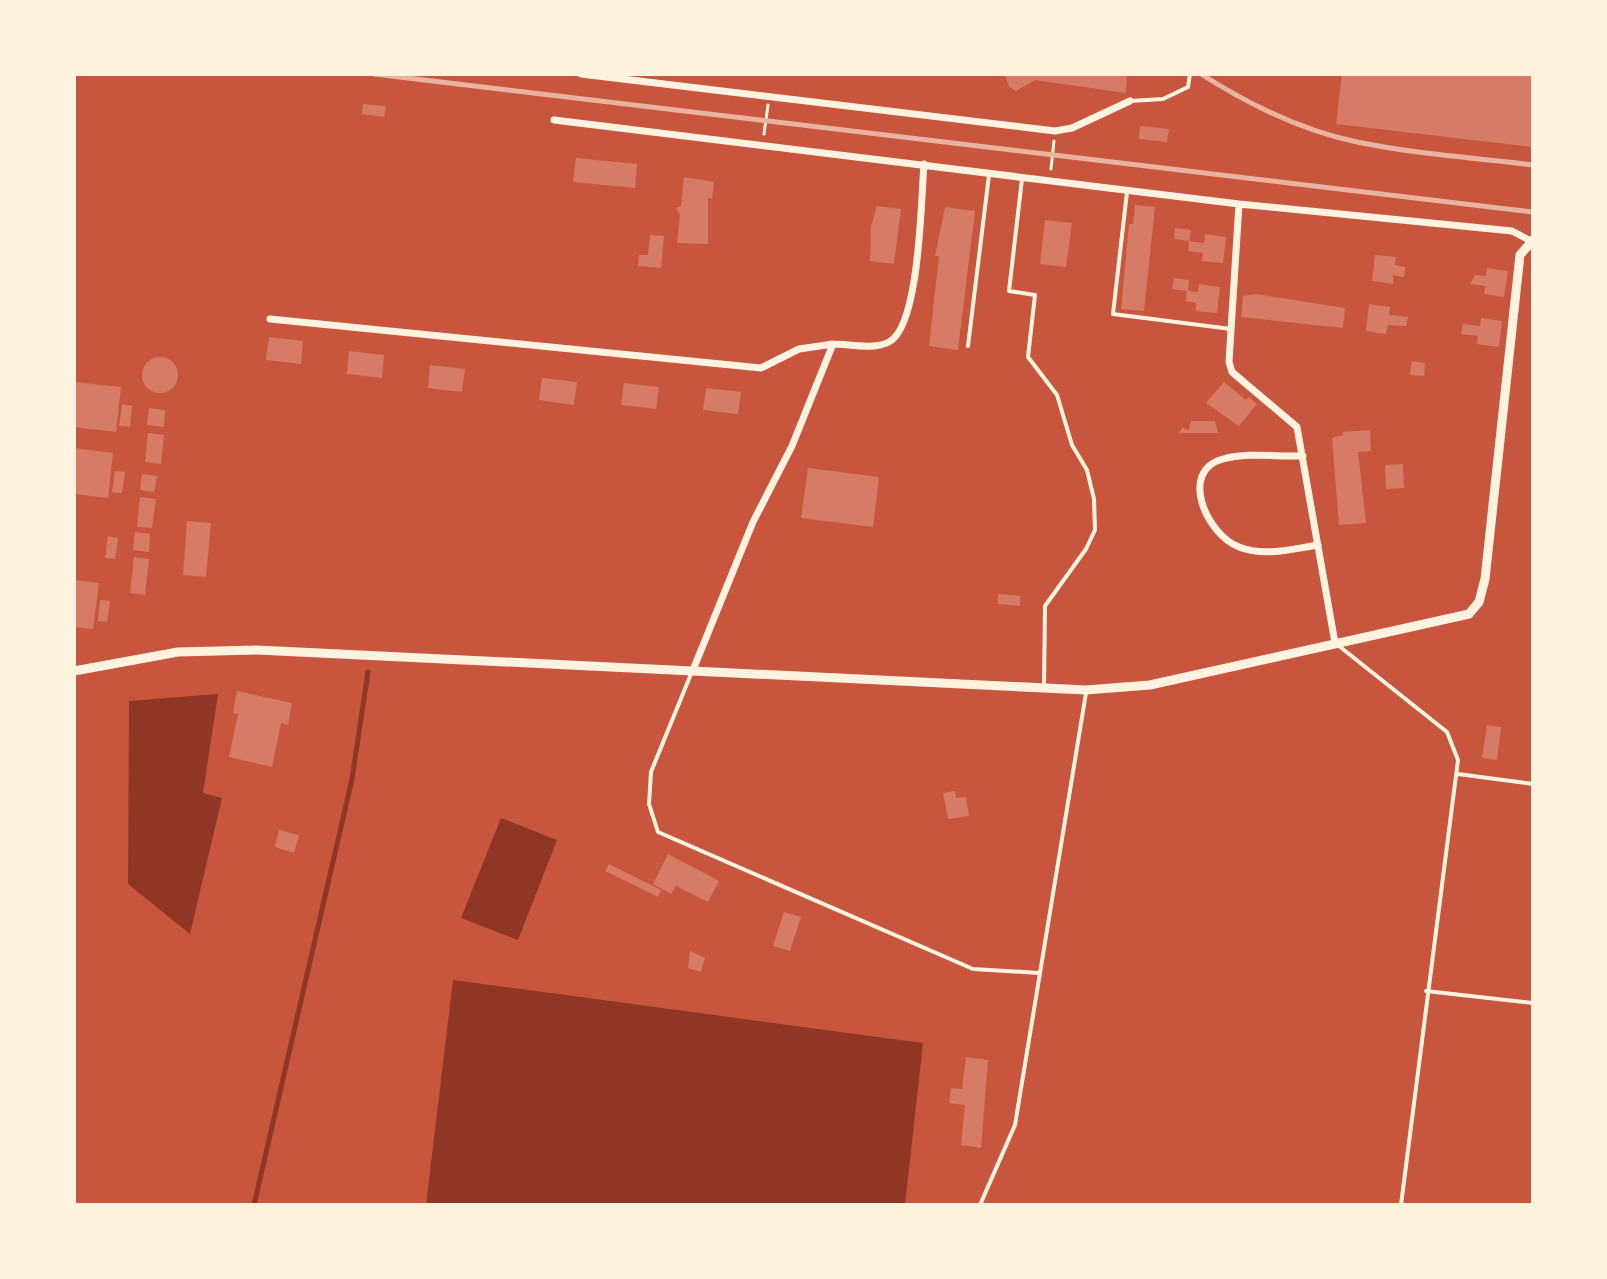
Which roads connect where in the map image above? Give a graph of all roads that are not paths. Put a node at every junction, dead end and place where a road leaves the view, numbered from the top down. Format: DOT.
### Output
graph roads {
  1 [pos="581,74"];
  2 [pos="1190,74"];
  3 [pos="1130,101"];
  4 [pos="554,120"];
  5 [pos="924,164"];
  6 [pos="989,172"];
  7 [pos="1022,177"];
  8 [pos="1127,190"];
  9 [pos="1239,204"];
  10 [pos="1531,240"];
  11 [pos="270,319"];
  12 [pos="1231,329"];
  13 [pos="833,344"];
  14 [pos="968,346"];
  15 [pos="1303,456"];
  16 [pos="1318,545"];
  17 [pos="1335,643"];
  18 [pos="693,670"];
  19 [pos="74,671"];
  20 [pos="1044,689"];
  21 [pos="1086,690"];
  22 [pos="1458,774"];
  23 [pos="1533,784"];
  24 [pos="1039,973"];
  25 [pos="1426,991"];
  26 [pos="1533,1003"];
  27 [pos="980,1205"];
  28 [pos="1401,1205"];
  1 -- 3 [label="street"];
  2 -- 3 [label="lane"];
  4 -- 5 [label="street"];
  5 -- 6 [label="street"];
  5 -- 13 [label="street"];
  6 -- 7 [label="street"];
  6 -- 14 [label="lane"];
  7 -- 8 [label="street"];
  7 -- 20 [label="lane"];
  8 -- 9 [label="street"];
  8 -- 12 [label="lane"];
  9 -- 10 [label="street"];
  9 -- 12 [label="street"];
  10 -- 17 [label="street"];
  11 -- 13 [label="street"];
  12 -- 15 [label="street"];
  13 -- 18 [label="street"];
  15 -- 16 [label="street"];
  15 -- 16 [label="street"];
  16 -- 17 [label="street"];
  17 -- 21 [label="street"];
  17 -- 22 [label="lane"];
  18 -- 19 [label="street"];
  18 -- 20 [label="street"];
  18 -- 24 [label="lane"];
  20 -- 21 [label="street"];
  21 -- 24 [label="lane"];
  22 -- 23 [label="lane"];
  22 -- 25 [label="lane"];
  24 -- 27 [label="lane"];
  25 -- 26 [label="lane"];
  25 -- 28 [label="lane"];
}
